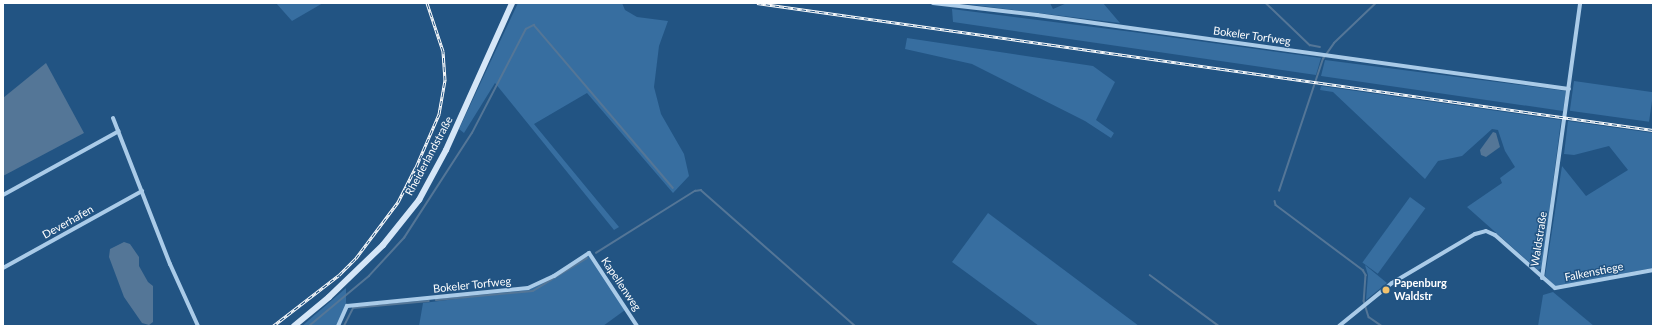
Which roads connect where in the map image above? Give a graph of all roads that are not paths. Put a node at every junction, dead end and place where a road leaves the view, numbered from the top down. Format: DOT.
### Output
graph roads {
  1 [pos="512,3"];
  2 [pos="933,3"];
  3 [pos="1580,3"];
  4 [pos="1569,89"];
  5 [pos="113,118"];
  6 [pos="119,131"];
  7 [pos="142,192"];
  8 [pos="3,195"];
  9 [pos="589,253"];
  10 [pos="3,268"];
  11 [pos="1653,270"];
  12 [pos="1542,278"];
  13 [pos="198,326"];
  14 [pos="294,326"];
  15 [pos="338,326"];
  16 [pos="637,326"];
  17 [pos="1339,326"];
  1 -- 14 [label="main road, Rheiderlandstraße"];
  2 -- 4 [label="street, Bokeler Torfweg"];
  3 -- 4 [label="street, Waldstraße"];
  4 -- 12 [label="street, Waldstraße"];
  5 -- 6 [label="street"];
  6 -- 7 [label="street"];
  6 -- 8 [label="street"];
  7 -- 10 [label="street, Deverhafen"];
  7 -- 13 [label="street"];
  9 -- 15 [label="street, Bokeler Torfweg"];
  9 -- 16 [label="street, Kapellenweg"];
  11 -- 12 [label="street, Falkenstiege"];
  12 -- 17 [label="street, Waldstraße"];
}
